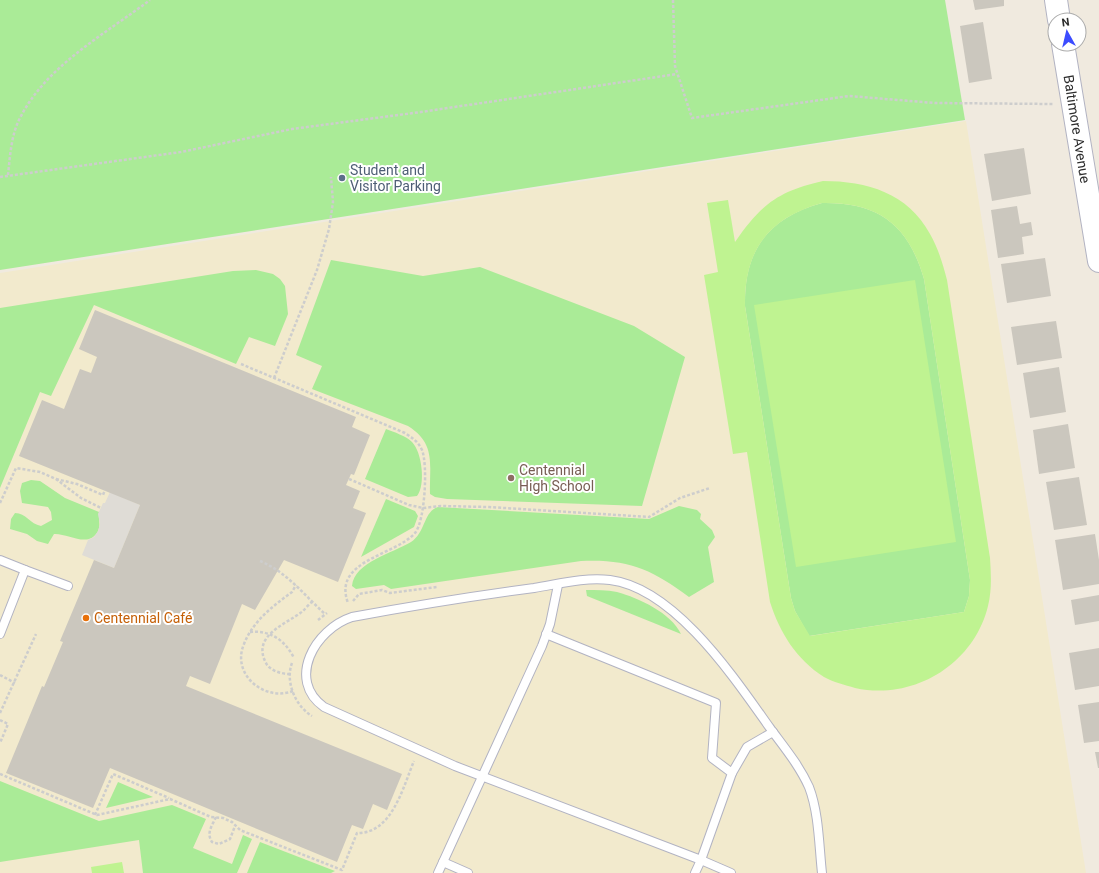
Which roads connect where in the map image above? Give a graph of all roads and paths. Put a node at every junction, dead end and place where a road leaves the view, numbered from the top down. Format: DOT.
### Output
graph roads {
  1 [pos="150,0"];
  2 [pos="673,0"];
  3 [pos="1056,0"];
  4 [pos="1058,12"];
  5 [pos="1064,52"];
  6 [pos="677,74"];
  7 [pos="1073,104"];
  8 [pos="8,175"];
  9 [pos="0,177"];
  10 [pos="331,177"];
  11 [pos="1099,261"];
  12 [pos="241,364"];
  13 [pos="274,378"];
  14 [pos="56,479"];
  15 [pos="349,479"];
  16 [pos="710,488"];
  17 [pos="105,490"];
  18 [pos="0,503"];
  19 [pos="101,508"];
  20 [pos="424,508"];
  21 [pos="0,560"];
  22 [pos="260,561"];
  23 [pos="25,570"];
  24 [pos="558,584"];
  25 [pos="296,585"];
  26 [pos="68,586"];
  27 [pos="443,586"];
  28 [pos="312,602"];
  29 [pos="348,603"];
  30 [pos="342,605"];
  31 [pos="331,611"];
  32 [pos="325,614"];
  33 [pos="312,625"];
  34 [pos="249,632"];
  35 [pos="0,634"];
  36 [pos="36,634"];
  37 [pos="269,634"];
  38 [pos="546,634"];
  39 [pos="290,674"];
  40 [pos="0,675"];
  41 [pos="15,683"];
  42 [pos="293,691"];
  43 [pos="0,713"];
  44 [pos="315,718"];
  45 [pos="0,720"];
  46 [pos="773,732"];
  47 [pos="0,742"];
  48 [pos="407,757"];
  49 [pos="732,773"];
  50 [pos="0,774"];
  51 [pos="484,775"];
  52 [pos="170,799"];
  53 [pos="95,814"];
  54 [pos="216,817"];
  55 [pos="235,826"];
  56 [pos="701,860"];
  57 [pos="443,862"];
  58 [pos="438,873"];
  59 [pos="468,873"];
  60 [pos="695,873"];
  61 [pos="731,873"];
  62 [pos="822,873"];
  1 -- 8 [label="path"];
  2 -- 6 [label="path"];
  3 -- 4 [label="street"];
  5 -- 7 [label="street, Baltimore Avenue"];
  6 -- 7 [label="path"];
  6 -- 8 [label="path"];
  7 -- 11 [label="street, Baltimore Avenue"];
  8 -- 9 [label="path"];
  10 -- 13 [label="path"];
  12 -- 13 [label="path"];
  13 -- 20 [label="path"];
  14 -- 17 [label="path"];
  14 -- 18 [label="path"];
  14 -- 19 [label="path"];
  15 -- 20 [label="path"];
  16 -- 20 [label="path"];
  20 -- 29 [label="path"];
  21 -- 23 [label="lane"];
  22 -- 25 [label="path"];
  23 -- 26 [label="lane"];
  23 -- 35 [label="lane"];
  24 -- 38 [label="lane"];
  24 -- 46 [label="lane"];
  24 -- 51 [label="lane"];
  25 -- 28 [label="path"];
  25 -- 34 [label="path"];
  27 -- 29 [label="path"];
  28 -- 32 [label="path"];
  28 -- 37 [label="path"];
  29 -- 30 [label="path"];
  31 -- 32 [label="path"];
  32 -- 33 [label="path"];
  34 -- 37 [label="path"];
  34 -- 42 [label="path"];
  36 -- 41 [label="path"];
  37 -- 39 [label="path"];
  37 -- 39 [label="path"];
  38 -- 49 [label="lane"];
  38 -- 51 [label="lane"];
  39 -- 42 [label="path"];
  40 -- 41 [label="path"];
  41 -- 43 [label="path"];
  42 -- 44 [label="path"];
  45 -- 47 [label="path"];
  46 -- 49 [label="lane"];
  46 -- 62 [label="lane"];
  48 -- 55 [label="path"];
  49 -- 56 [label="lane"];
  50 -- 53 [label="path"];
  51 -- 56 [label="lane"];
  51 -- 57 [label="lane"];
  52 -- 53 [label="path"];
  52 -- 53 [label="path"];
  52 -- 54 [label="path"];
  54 -- 55 [label="path"];
  54 -- 55 [label="path"];
  56 -- 60 [label="lane"];
  56 -- 61 [label="lane"];
  57 -- 58 [label="lane"];
  57 -- 59 [label="lane"];
}
